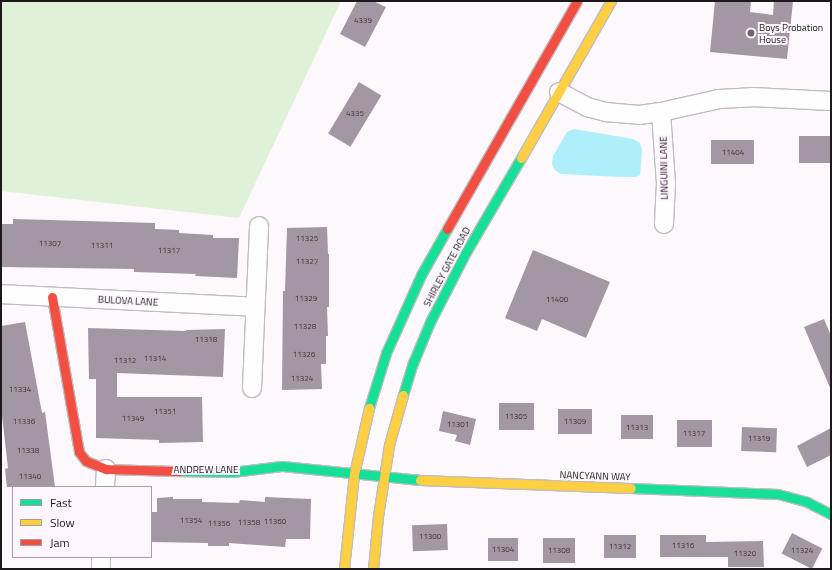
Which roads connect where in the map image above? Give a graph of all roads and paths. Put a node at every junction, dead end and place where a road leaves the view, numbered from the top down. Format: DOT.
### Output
graph roads {
  1 [pos="577,1"];
  2 [pos="610,1"];
  3 [pos="559,92"];
  4 [pos="831,101"];
  5 [pos="661,112"];
  6 [pos="664,224"];
  7 [pos="259,226"];
  8 [pos="1,294"];
  9 [pos="52,297"];
  10 [pos="255,307"];
  11 [pos="252,388"];
  12 [pos="106,469"];
  13 [pos="354,474"];
  14 [pos="383,477"];
  15 [pos="105,486"];
  16 [pos="831,514"];
  17 [pos="101,558"];
  18 [pos="101,569"];
  19 [pos="344,569"];
  20 [pos="373,569"];
  1 -- 13 [label="main road, SHIRLEY GATE ROAD"];
  2 -- 3 [label="main road, SHIRLEY GATE ROAD"];
  3 -- 5 [label="street"];
  3 -- 14 [label="main road, SHIRLEY GATE ROAD"];
  4 -- 5 [label="street"];
  5 -- 6 [label="street, LINGUINI LANE"];
  7 -- 10 [label="street"];
  8 -- 9 [label="street, BULOVA LANE"];
  9 -- 10 [label="street, BULOVA LANE"];
  9 -- 12 [label="main road, ANDREW LANE"];
  10 -- 11 [label="street"];
  12 -- 13 [label="main road, ANDREW LANE"];
  12 -- 15 [label="street"];
  13 -- 14 [label="main road, NANCYANN WAY"];
  13 -- 19 [label="main road, SHIRLEY GATE ROAD"];
  14 -- 16 [label="main road, NANCYANN WAY"];
  14 -- 20 [label="main road, SHIRLEY GATE ROAD"];
  17 -- 18 [label="street"];
}
